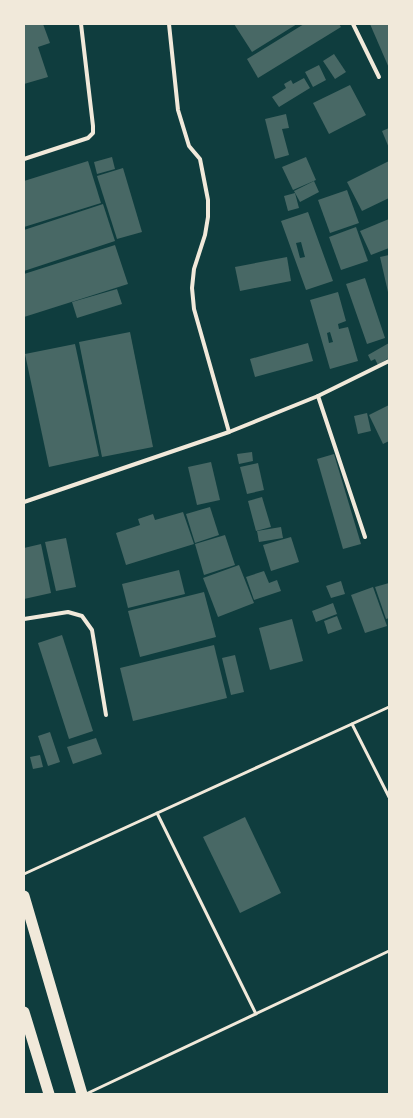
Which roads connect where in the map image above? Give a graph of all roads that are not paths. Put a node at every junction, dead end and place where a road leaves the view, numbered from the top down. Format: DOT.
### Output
graph roads {
  1 [pos="80,24"];
  2 [pos="169,24"];
  3 [pos="353,24"];
  4 [pos="379,77"];
  5 [pos="24,159"];
  6 [pos="389,361"];
  7 [pos="318,396"];
  8 [pos="230,432"];
  9 [pos="24,502"];
  10 [pos="365,537"];
  11 [pos="24,619"];
  12 [pos="389,707"];
  13 [pos="106,715"];
  14 [pos="352,724"];
  15 [pos="389,797"];
  16 [pos="157,813"];
  17 [pos="24,874"];
  18 [pos="24,896"];
  19 [pos="389,951"];
  20 [pos="24,1012"];
  21 [pos="256,1014"];
  22 [pos="49,1094"];
  23 [pos="82,1094"];
  24 [pos="86,1094"];
  1 -- 5 [label="street"];
  2 -- 8 [label="street"];
  3 -- 4 [label="street"];
  6 -- 7 [label="street"];
  7 -- 8 [label="street"];
  7 -- 10 [label="street"];
  8 -- 9 [label="street"];
  11 -- 13 [label="street"];
  12 -- 14 [label="lane"];
  14 -- 15 [label="lane"];
  14 -- 16 [label="lane"];
  16 -- 17 [label="lane"];
  16 -- 21 [label="lane"];
  18 -- 23 [label="highway"];
  19 -- 21 [label="lane"];
  20 -- 22 [label="highway"];
  21 -- 24 [label="lane"];
}
